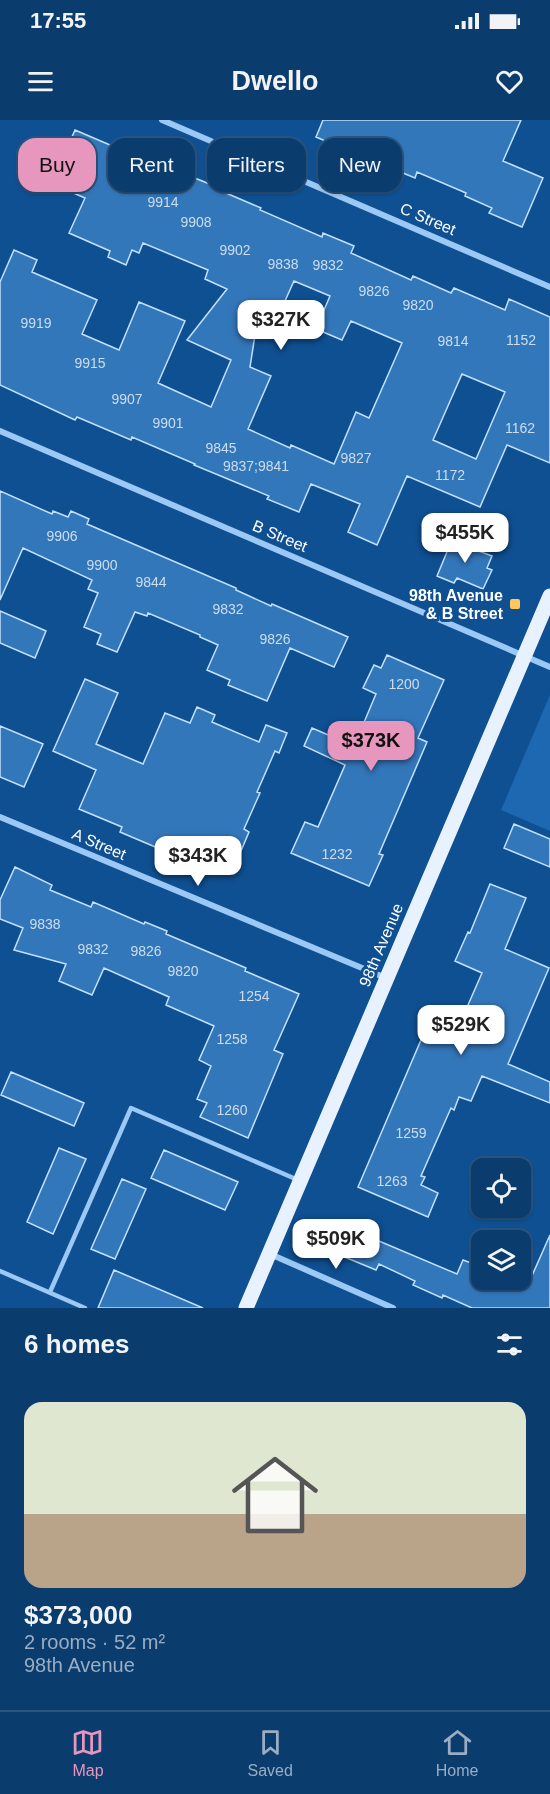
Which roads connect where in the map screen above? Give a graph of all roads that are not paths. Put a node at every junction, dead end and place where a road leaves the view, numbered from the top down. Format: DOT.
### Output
graph roads {
  1 [pos="162,120"];
  2 [pos="550,287"];
  3 [pos="0,431"];
  4 [pos="550,596"];
  5 [pos="525,656"];
  6 [pos="550,667"];
  7 [pos="0,817"];
  8 [pos="387,978"];
  9 [pos="300,1181"];
  10 [pos="270,1254"];
  11 [pos="0,1271"];
  12 [pos="50,1292"];
  13 [pos="85,1308"];
  14 [pos="246,1308"];
  15 [pos="393,1308"];
  1 -- 2 [label="street, C Street"];
  3 -- 5 [label="street, B Street"];
  4 -- 5 [label="main road, 98th Avenue"];
  5 -- 6 [label="street, B Street"];
  5 -- 8 [label="main road, 98th Avenue"];
  7 -- 8 [label="street, A Street"];
  8 -- 9 [label="main road, 98th Avenue"];
  9 -- 10 [label="main road, 98th Avenue"];
  9 -- 12 [label="lane"];
  10 -- 14 [label="main road, 98th Avenue"];
  10 -- 15 [label="street"];
  11 -- 12 [label="lane"];
  12 -- 13 [label="lane"];
}
